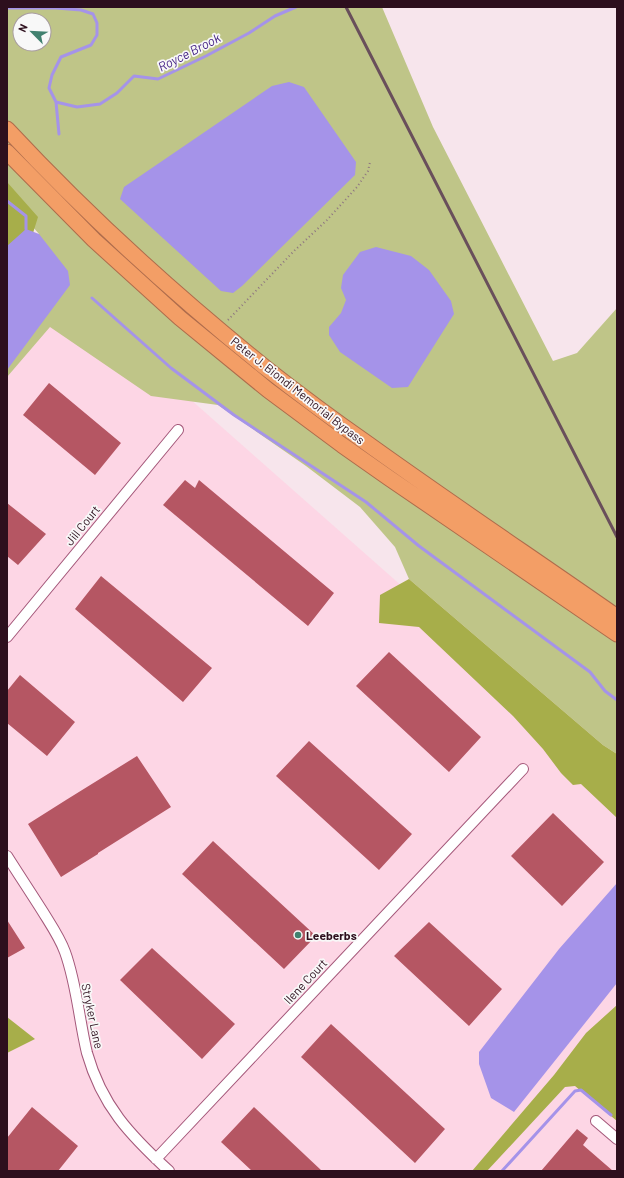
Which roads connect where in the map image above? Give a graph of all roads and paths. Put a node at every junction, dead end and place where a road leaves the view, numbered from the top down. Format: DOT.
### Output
graph roads {
  1 [pos="7,129"];
  2 [pos="7,152"];
  3 [pos="370,162"];
  4 [pos="233,314"];
  5 [pos="178,430"];
  6 [pos="617,616"];
  7 [pos="617,634"];
  8 [pos="7,637"];
  9 [pos="523,769"];
  10 [pos="7,856"];
  11 [pos="596,1120"];
  12 [pos="617,1139"];
  13 [pos="156,1159"];
  14 [pos="169,1171"];
  1 -- 6 [label="highway, Peter J. Biondi Memorial Bypass"];
  2 -- 7 [label="highway, Peter J. Biondi Memorial Bypass"];
  3 -- 4 [label="path"];
  5 -- 8 [label="street, Jill Court"];
  9 -- 13 [label="street, Ilene Court"];
  10 -- 13 [label="street, Stryker Lane"];
  11 -- 12 [label="street"];
  13 -- 14 [label="street, Stryker Lane"];
}
